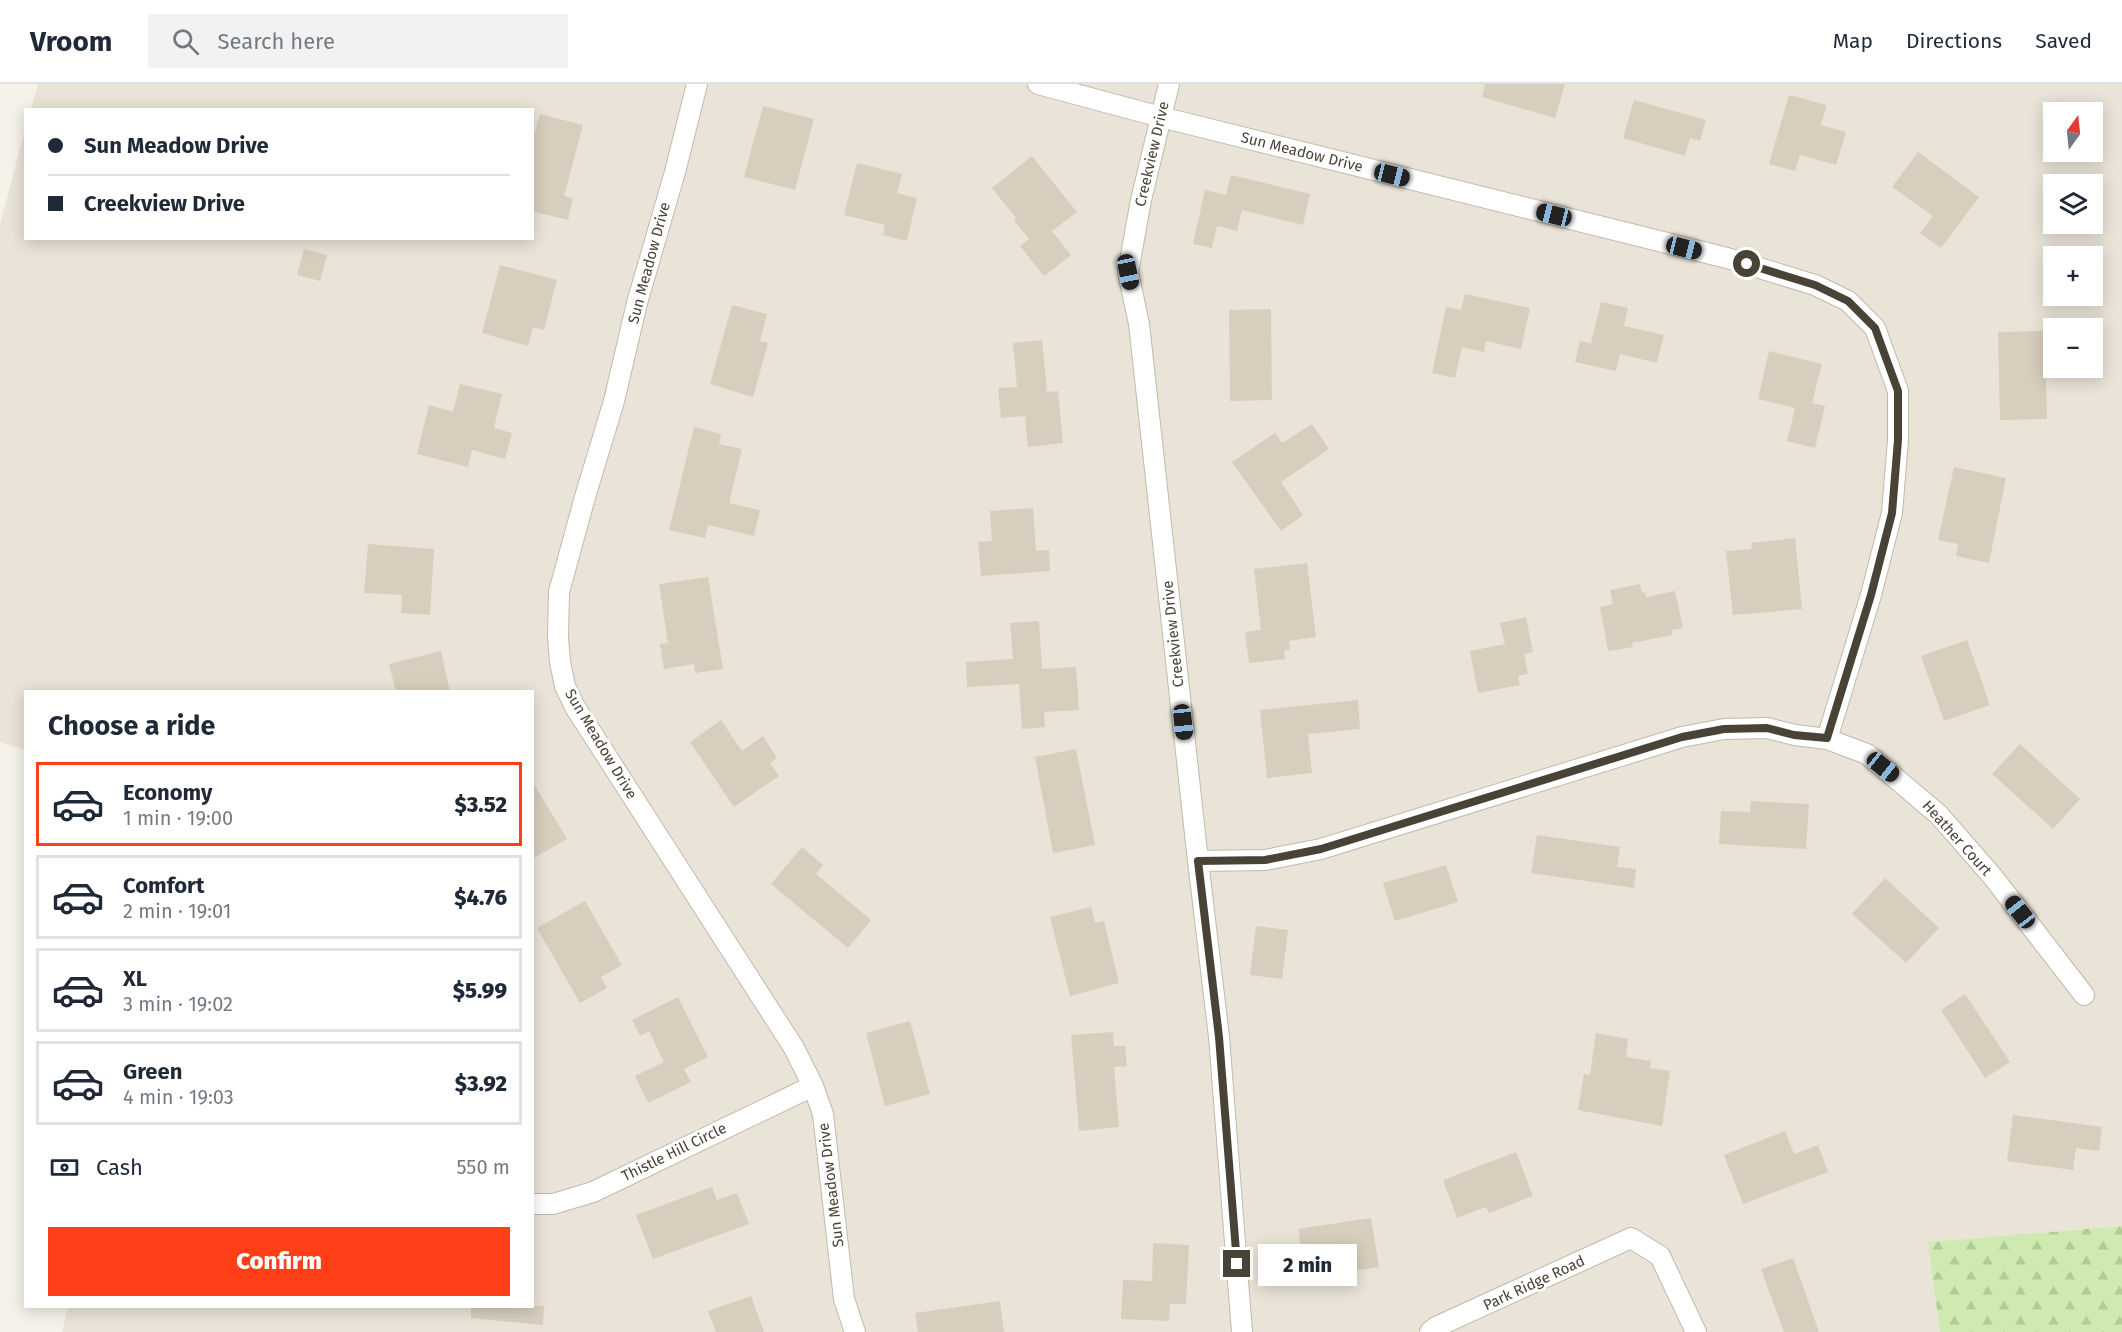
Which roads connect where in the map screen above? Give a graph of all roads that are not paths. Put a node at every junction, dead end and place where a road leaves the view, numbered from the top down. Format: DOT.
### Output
graph roads {
  1 [pos="697,84"];
  2 [pos="1038,84"];
  3 [pos="1169,84"];
  4 [pos="1161,117"];
  5 [pos="1827,738"];
  6 [pos="1198,861"];
  7 [pos="2084,995"];
  8 [pos="813,1086"];
  9 [pos="534,1204"];
  10 [pos="855,1332"];
  11 [pos="1242,1332"];
  12 [pos="1430,1332"];
  13 [pos="1696,1332"];
  1 -- 8 [label="street, Sun Meadow Drive"];
  2 -- 4 [label="street, Sun Meadow Drive"];
  3 -- 4 [label="street, Creekview Drive"];
  4 -- 5 [label="street, Sun Meadow Drive"];
  4 -- 6 [label="street, Creekview Drive"];
  5 -- 6 [label="street, Heather Court"];
  5 -- 7 [label="street, Heather Court"];
  6 -- 11 [label="street, Creekview Drive"];
  8 -- 9 [label="street, Thistle Hill Circle"];
  8 -- 10 [label="street, Sun Meadow Drive"];
  12 -- 13 [label="street, Park Ridge Road"];
}
